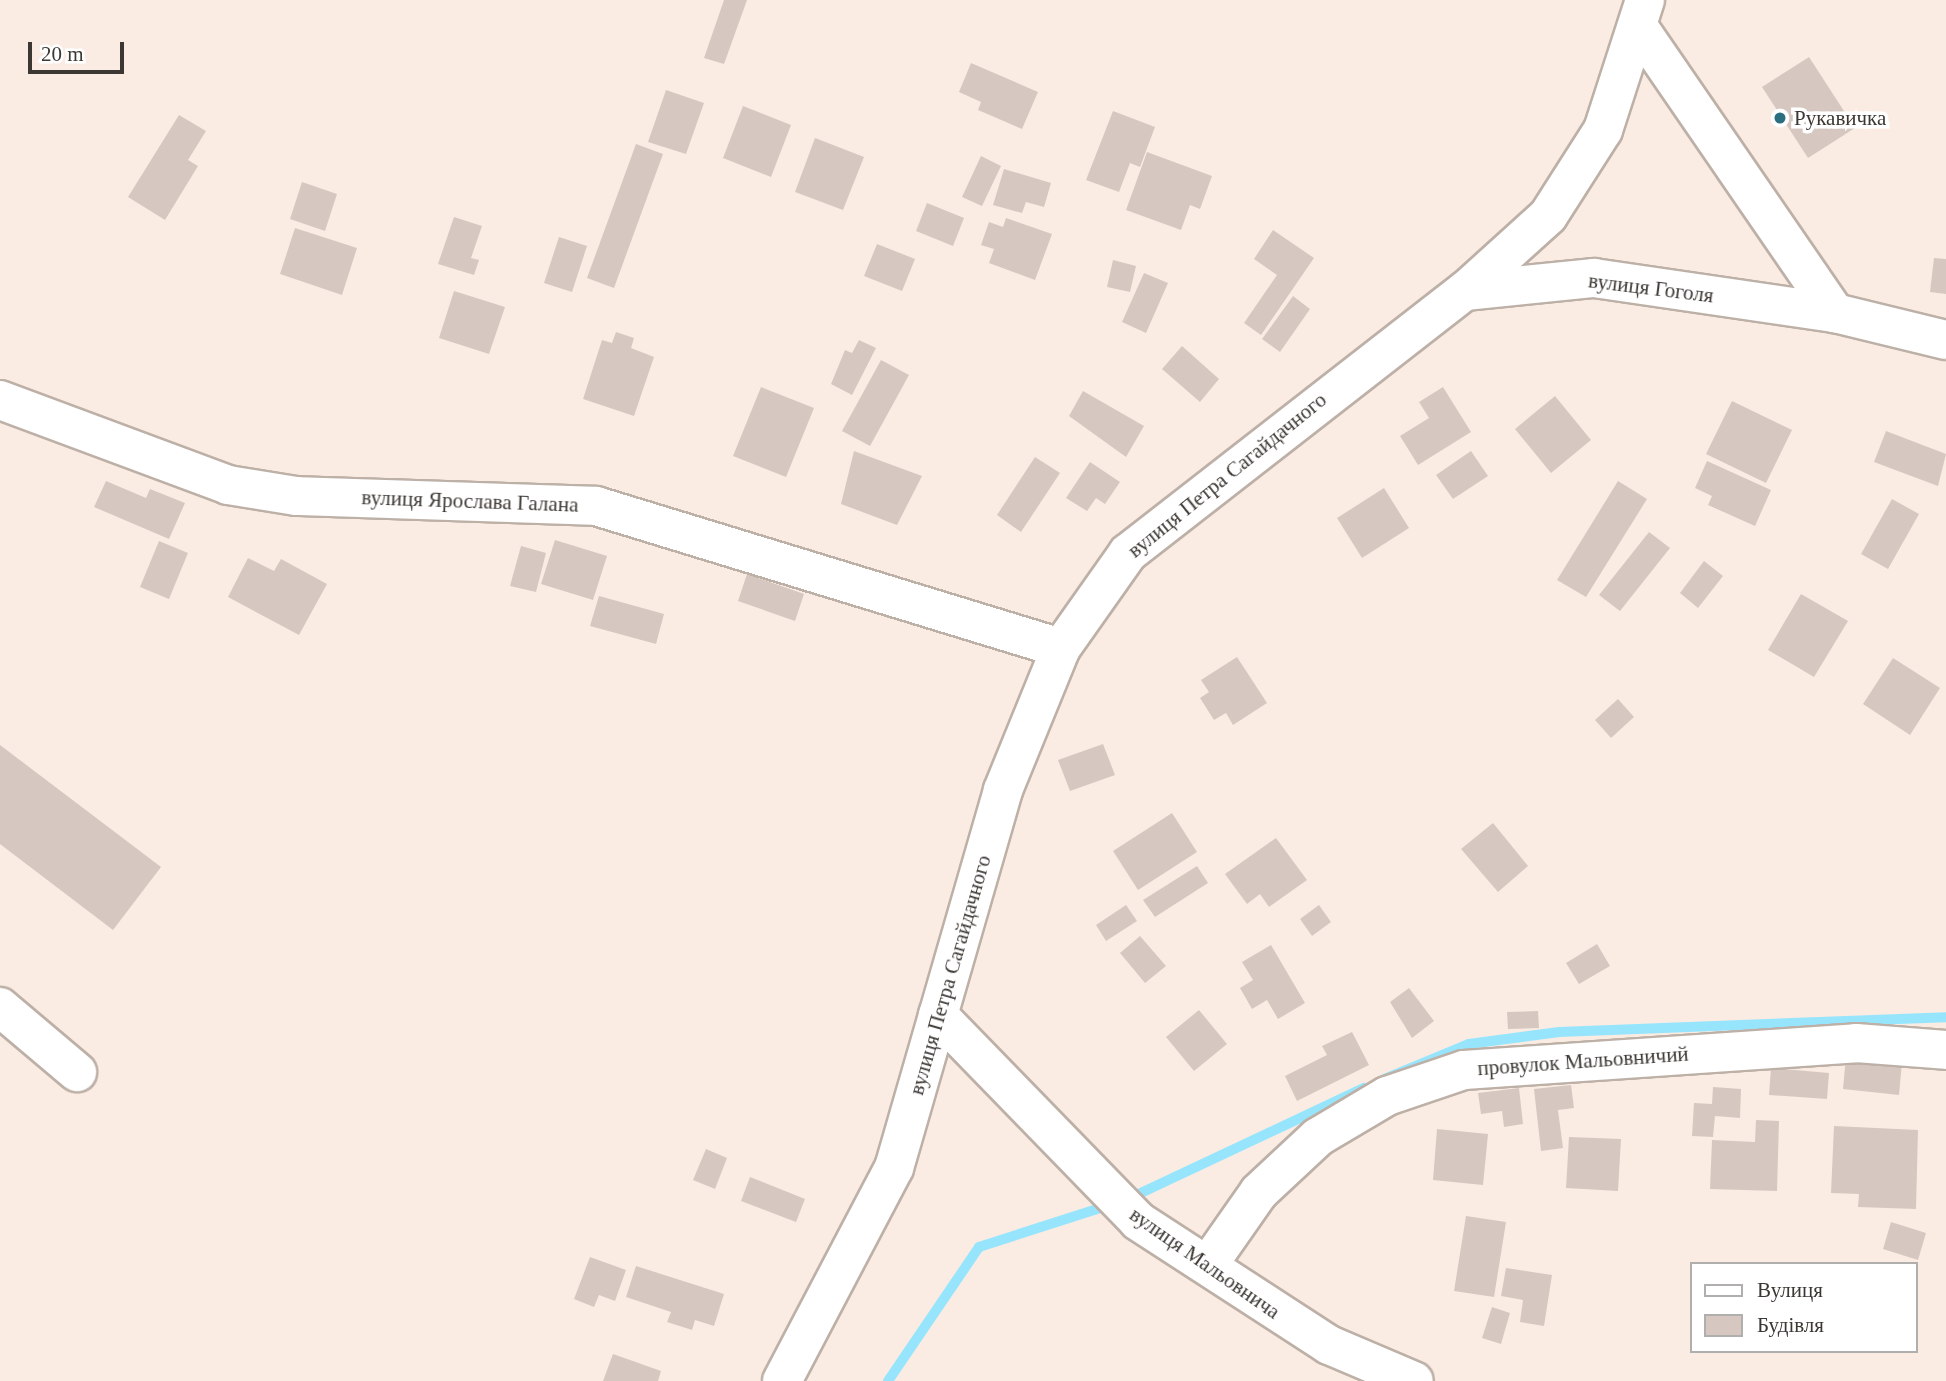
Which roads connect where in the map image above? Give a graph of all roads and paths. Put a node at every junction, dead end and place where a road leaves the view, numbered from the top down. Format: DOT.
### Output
graph roads {
  1 [pos="1642,14"];
  2 [pos="1465,291"];
  3 [pos="1835,313"];
  4 [pos="1946,340"];
  5 [pos="0,400"];
  6 [pos="1062,648"];
  7 [pos="0,1007"];
  8 [pos="938,1015"];
  9 [pos="1946,1050"];
  10 [pos="77,1072"];
  11 [pos="1210,1262"];
  12 [pos="782,1381"];
  13 [pos="1414,1381"];
  1 -- 2 [label="street, вулиця Петра Сагайдачного"];
  1 -- 3 [label="street"];
  2 -- 3 [label="street, вулиця Гоголя"];
  2 -- 6 [label="street, вулиця Петра Сагайдачного"];
  3 -- 4 [label="street, вулиця Гоголя"];
  5 -- 6 [label="street, вулиця Ярослава Галана"];
  6 -- 8 [label="street, вулиця Петра Сагайдачного"];
  7 -- 10 [label="street"];
  8 -- 11 [label="street, вулиця Мальовнича"];
  8 -- 12 [label="street, вулиця Петра Сагайдачного"];
  9 -- 11 [label="street, провулок Мальовничий"];
  11 -- 13 [label="street, вулиця Мальовнича"];
}
